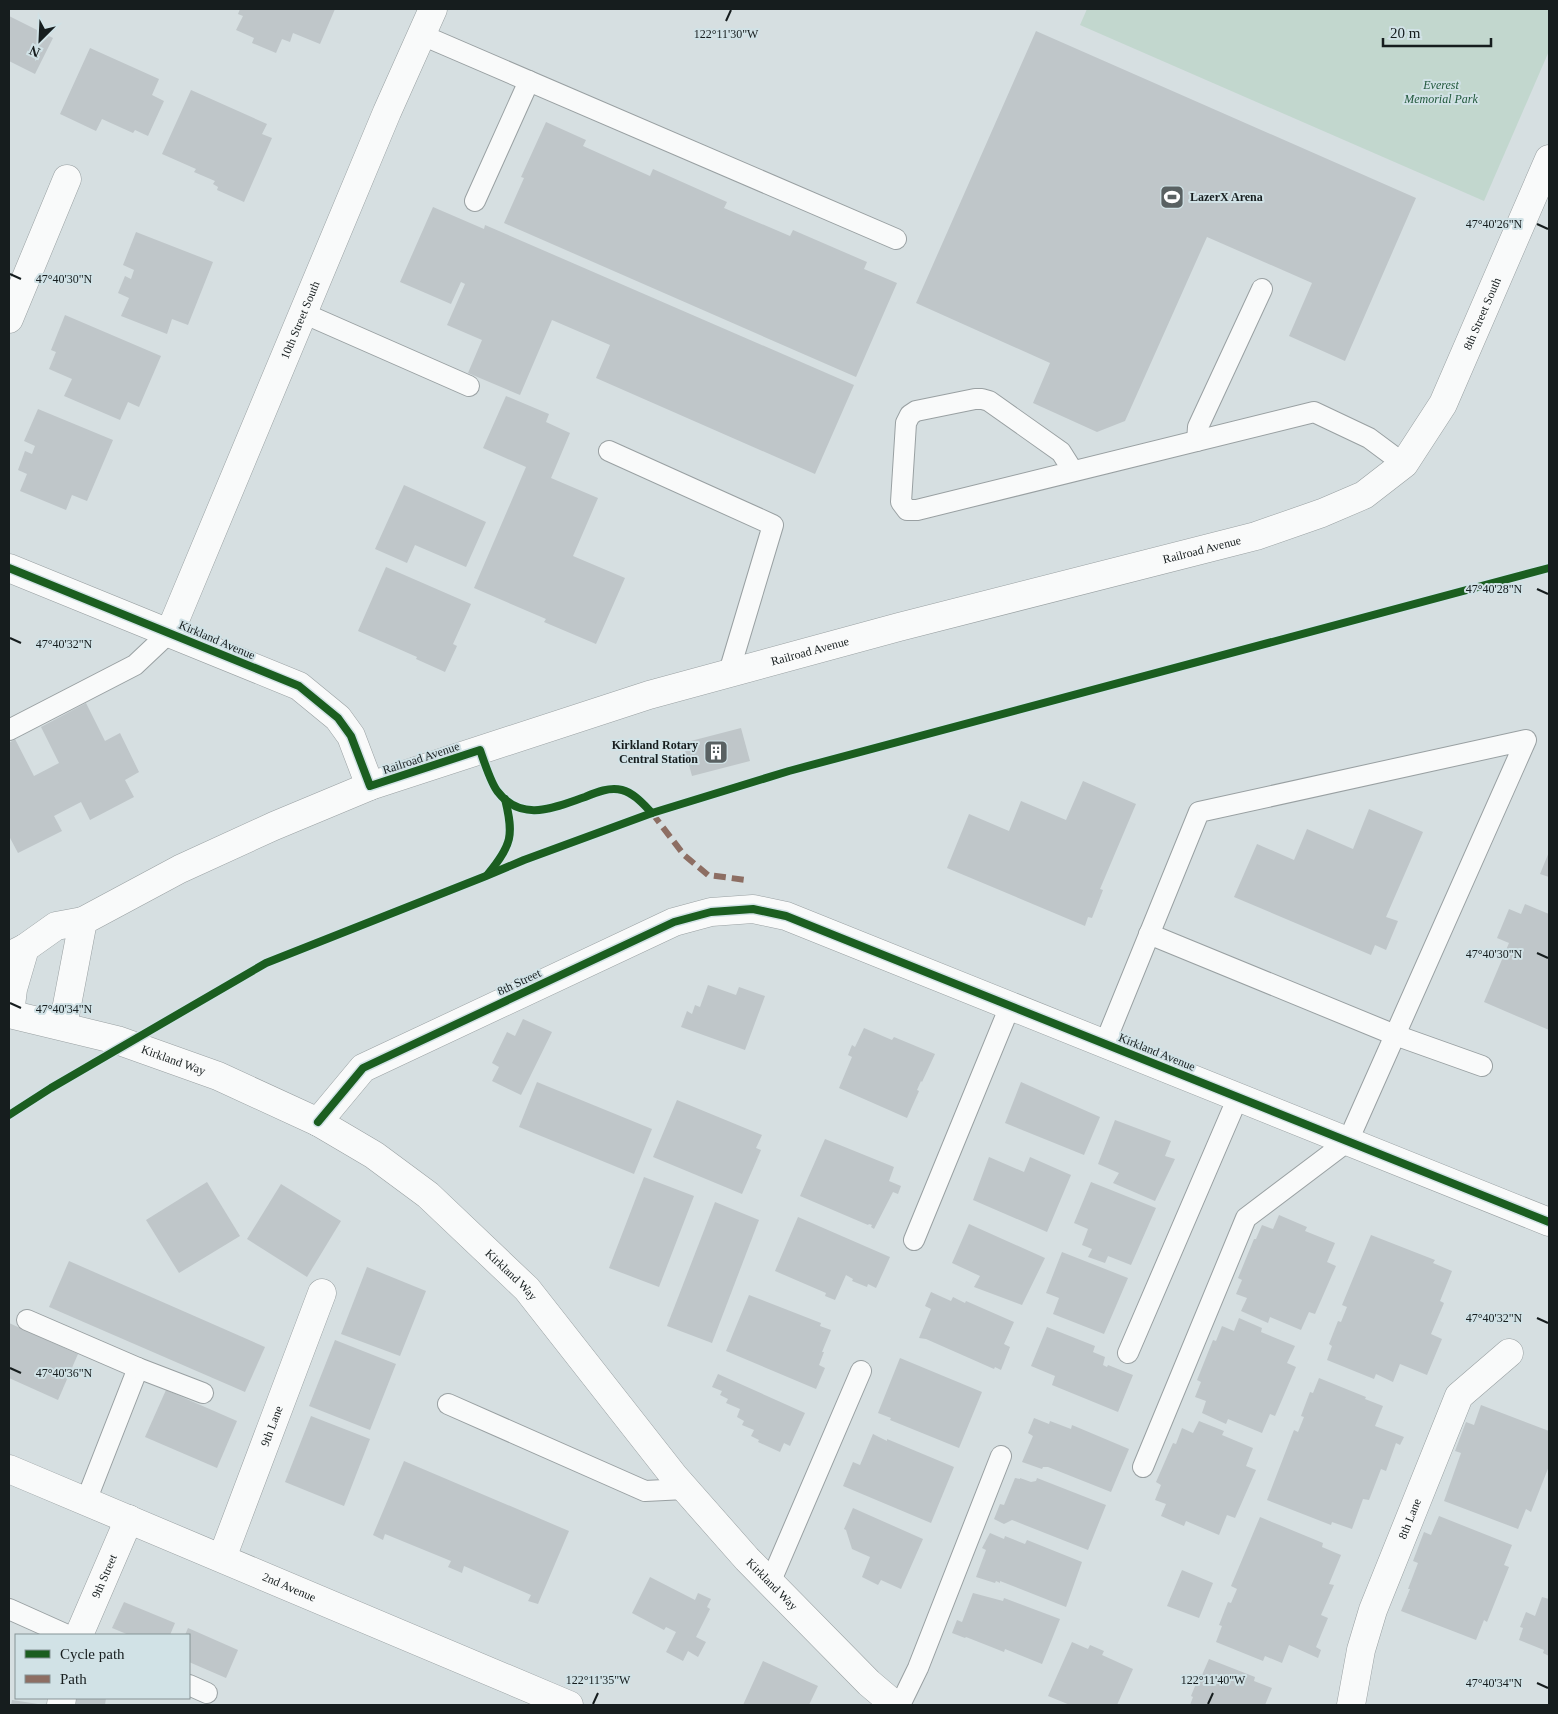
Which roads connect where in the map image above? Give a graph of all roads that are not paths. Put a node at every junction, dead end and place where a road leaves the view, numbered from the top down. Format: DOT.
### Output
graph roads {
  1 [pos="433,9"];
  2 [pos="422,35"];
  3 [pos="529,81"];
  4 [pos="1549,159"];
  5 [pos="66,179"];
  6 [pos="475,201"];
  7 [pos="896,239"];
  8 [pos="1262,289"];
  9 [pos="303,313"];
  10 [pos="9,319"];
  11 [pos="469,386"];
  12 [pos="1197,441"];
  13 [pos="609,451"];
  14 [pos="1404,464"];
  15 [pos="1073,471"];
  16 [pos="9,568"];
  17 [pos="170,632"];
  18 [pos="729,672"];
  19 [pos="9,730"];
  20 [pos="370,786"];
  21 [pos="753,909"];
  22 [pos="83,921"];
  23 [pos="1149,934"];
  24 [pos="17,952"];
  25 [pos="1010,1006"];
  26 [pos="9,1014"];
  27 [pos="63,1026"];
  28 [pos="1395,1035"];
  29 [pos="1105,1043"];
  30 [pos="1482,1066"];
  31 [pos="1238,1097"];
  32 [pos="318,1122"];
  33 [pos="1348,1141"];
  34 [pos="1549,1222"];
  35 [pos="914,1240"];
  36 [pos="322,1293"];
  37 [pos="27,1320"];
  38 [pos="1128,1353"];
  39 [pos="1509,1353"];
  40 [pos="138,1368"];
  41 [pos="861,1371"];
  42 [pos="203,1393"];
  43 [pos="448,1404"];
  44 [pos="1001,1456"];
  45 [pos="1143,1468"];
  46 [pos="9,1469"];
  47 [pos="685,1489"];
  48 [pos="86,1501"];
  49 [pos="130,1519"];
  50 [pos="222,1558"];
  51 [pos="770,1583"];
  52 [pos="9,1609"];
  53 [pos="65,1634"];
  54 [pos="79,1634"];
  55 [pos="569,1705"];
  56 [pos="895,1705"];
  57 [pos="900,1705"];
  58 [pos="1351,1705"];
  1 -- 2 [label="street, 10th Street South"];
  2 -- 3 [label="lane"];
  2 -- 9 [label="street, 10th Street South"];
  3 -- 6 [label="lane"];
  3 -- 7 [label="lane"];
  4 -- 14 [label="street, 8th Street South"];
  5 -- 10 [label="street"];
  8 -- 12 [label="lane"];
  9 -- 11 [label="lane"];
  9 -- 17 [label="street, 10th Street South"];
  12 -- 14 [label="lane"];
  12 -- 15 [label="lane"];
  13 -- 18 [label="lane"];
  14 -- 18 [label="street, Railroad Avenue"];
  15 -- 15 [label="lane"];
  16 -- 17 [label="street, Kirkland Avenue"];
  17 -- 19 [label="lane"];
  17 -- 20 [label="street, Kirkland Avenue"];
  18 -- 20 [label="street, Railroad Avenue"];
  20 -- 22 [label="street, Railroad Avenue"];
  21 -- 25 [label="street, Kirkland Avenue"];
  21 -- 32 [label="street, 8th Street"];
  22 -- 24 [label="street, Railroad Avenue"];
  22 -- 27 [label="street"];
  23 -- 28 [label="lane"];
  23 -- 28 [label="lane"];
  23 -- 29 [label="lane"];
  24 -- 26 [label="street, Railroad Avenue"];
  25 -- 29 [label="street, Kirkland Avenue"];
  25 -- 35 [label="lane"];
  26 -- 27 [label="street, Kirkland Way"];
  27 -- 32 [label="street, Kirkland Way"];
  28 -- 30 [label="lane"];
  28 -- 33 [label="lane"];
  29 -- 31 [label="street, Kirkland Avenue"];
  31 -- 33 [label="street, Kirkland Avenue"];
  31 -- 38 [label="lane"];
  32 -- 47 [label="street, Kirkland Way"];
  33 -- 34 [label="street, Kirkland Avenue"];
  33 -- 45 [label="lane"];
  36 -- 50 [label="street, 9th Lane"];
  37 -- 40 [label="lane"];
  39 -- 58 [label="street, 8th Lane"];
  40 -- 42 [label="lane"];
  40 -- 48 [label="lane"];
  41 -- 51 [label="lane"];
  43 -- 47 [label="lane"];
  44 -- 57 [label="lane"];
  46 -- 48 [label="street, 2nd Avenue"];
  47 -- 51 [label="street, Kirkland Way"];
  48 -- 49 [label="street, 2nd Avenue"];
  49 -- 50 [label="street, 2nd Avenue"];
  49 -- 54 [label="street, 9th Street"];
  50 -- 55 [label="street, 2nd Avenue"];
  51 -- 56 [label="street, Kirkland Way"];
  52 -- 53 [label="lane"];
}
